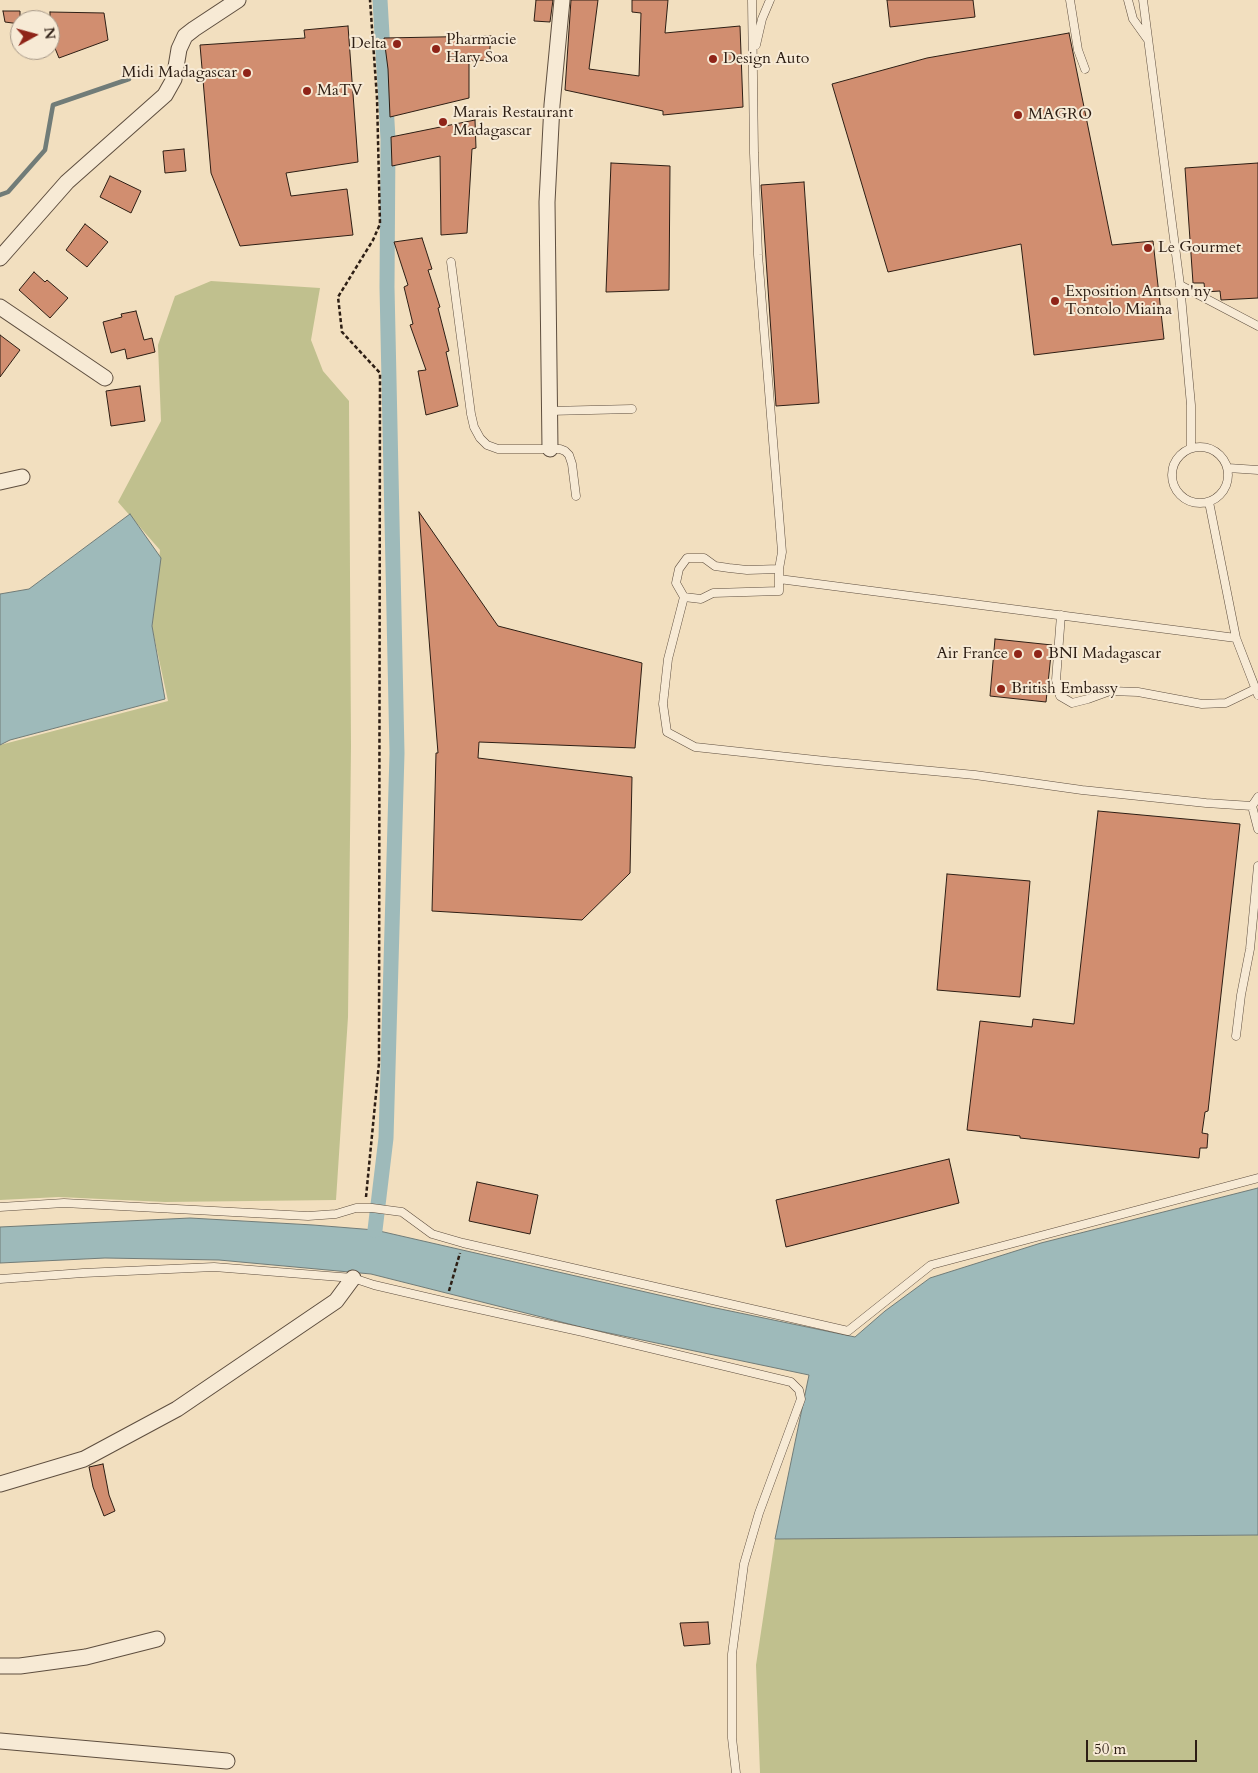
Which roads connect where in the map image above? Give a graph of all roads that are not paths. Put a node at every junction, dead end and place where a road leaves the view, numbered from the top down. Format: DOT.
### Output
graph roads {
  1 [pos="238,0"];
  2 [pos="562,0"];
  3 [pos="752,0"];
  4 [pos="770,0"];
  5 [pos="1070,0"];
  6 [pos="1128,0"];
  7 [pos="1143,0"];
  8 [pos="1149,42"];
  9 [pos="754,52"];
  10 [pos="1085,69"];
  11 [pos="0,258"];
  12 [pos="450,262"];
  13 [pos="1180,285"];
  14 [pos="0,307"];
  15 [pos="1258,326"];
  16 [pos="105,378"];
  17 [pos="632,409"];
  18 [pos="549,411"];
  19 [pos="1191,448"];
  20 [pos="550,449"];
  21 [pos="1228,468"];
  22 [pos="1258,470"];
  23 [pos="22,477"];
  24 [pos="0,482"];
  25 [pos="576,496"];
  26 [pos="1209,502"];
  27 [pos="779,569"];
  28 [pos="779,579"];
  29 [pos="684,597"];
  30 [pos="1061,615"];
  31 [pos="1236,638"];
  32 [pos="1257,692"];
  33 [pos="1258,797"];
  34 [pos="1252,806"];
  35 [pos="1258,829"];
  36 [pos="1258,866"];
  37 [pos="1236,1036"];
  38 [pos="1258,1178"];
  39 [pos="0,1207"];
  40 [pos="353,1278"];
  41 [pos="0,1279"];
  42 [pos="0,1484"];
  43 [pos="157,1639"];
  44 [pos="0,1666"];
  45 [pos="0,1740"];
  46 [pos="227,1762"];
  47 [pos="736,1773"];
  1 -- 11 [label="street"];
  2 -- 18 [label="street"];
  3 -- 9 [label="lane"];
  4 -- 9 [label="lane"];
  5 -- 10 [label="lane"];
  6 -- 8 [label="lane"];
  7 -- 8 [label="lane"];
  8 -- 13 [label="lane"];
  9 -- 27 [label="lane"];
  12 -- 20 [label="lane"];
  13 -- 15 [label="lane"];
  13 -- 19 [label="lane"];
  14 -- 16 [label="street"];
  17 -- 18 [label="lane"];
  18 -- 20 [label="street"];
  19 -- 21 [label="lane"];
  19 -- 26 [label="lane"];
  20 -- 25 [label="lane"];
  21 -- 22 [label="lane"];
  21 -- 26 [label="lane"];
  23 -- 24 [label="street"];
  26 -- 31 [label="lane"];
  27 -- 28 [label="lane"];
  27 -- 29 [label="lane"];
  28 -- 29 [label="lane"];
  28 -- 30 [label="lane"];
  29 -- 34 [label="lane"];
  30 -- 31 [label="lane"];
  30 -- 32 [label="lane"];
  31 -- 32 [label="lane"];
  33 -- 34 [label="lane"];
  34 -- 35 [label="lane"];
  36 -- 37 [label="lane"];
  38 -- 39 [label="lane"];
  40 -- 41 [label="lane"];
  40 -- 42 [label="street"];
  40 -- 47 [label="lane"];
  43 -- 44 [label="street"];
  45 -- 46 [label="street"];
}
